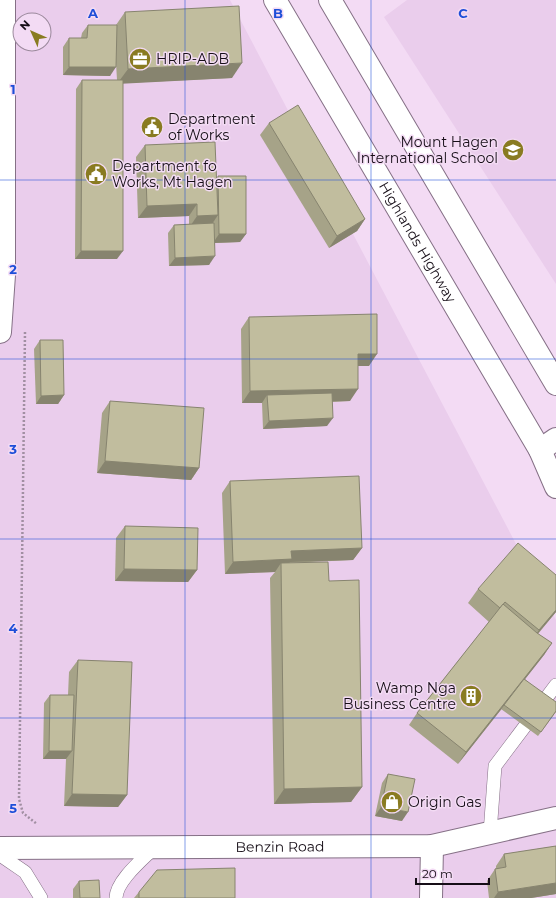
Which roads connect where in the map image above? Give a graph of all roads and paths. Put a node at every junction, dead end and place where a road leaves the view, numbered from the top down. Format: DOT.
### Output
graph roads {
  1 [pos="4,0"];
  2 [pos="276,0"];
  3 [pos="330,0"];
  4 [pos="26,326"];
  5 [pos="0,332"];
  6 [pos="556,384"];
  7 [pos="548,445"];
  8 [pos="556,487"];
  9 [pos="556,685"];
  10 [pos="556,818"];
  11 [pos="41,826"];
  12 [pos="490,833"];
  13 [pos="432,846"];
  14 [pos="155,847"];
  15 [pos="0,848"];
  16 [pos="0,855"];
  17 [pos="41,898"];
  18 [pos="116,898"];
  19 [pos="431,898"];
  1 -- 5 [label="main road"];
  2 -- 7 [label="main road, Highlands Highway"];
  3 -- 6 [label="main road"];
  4 -- 11 [label="path"];
  7 -- 8 [label="main road, Highlands Highway"];
  9 -- 12 [label="lane"];
  10 -- 12 [label="main road, Benzin Road"];
  12 -- 13 [label="main road, Benzin Road"];
  13 -- 14 [label="main road, Benzin Road"];
  13 -- 19 [label="main road"];
  14 -- 15 [label="main road, Benzin Road"];
  14 -- 18 [label="lane"];
  16 -- 17 [label="lane"];
}
